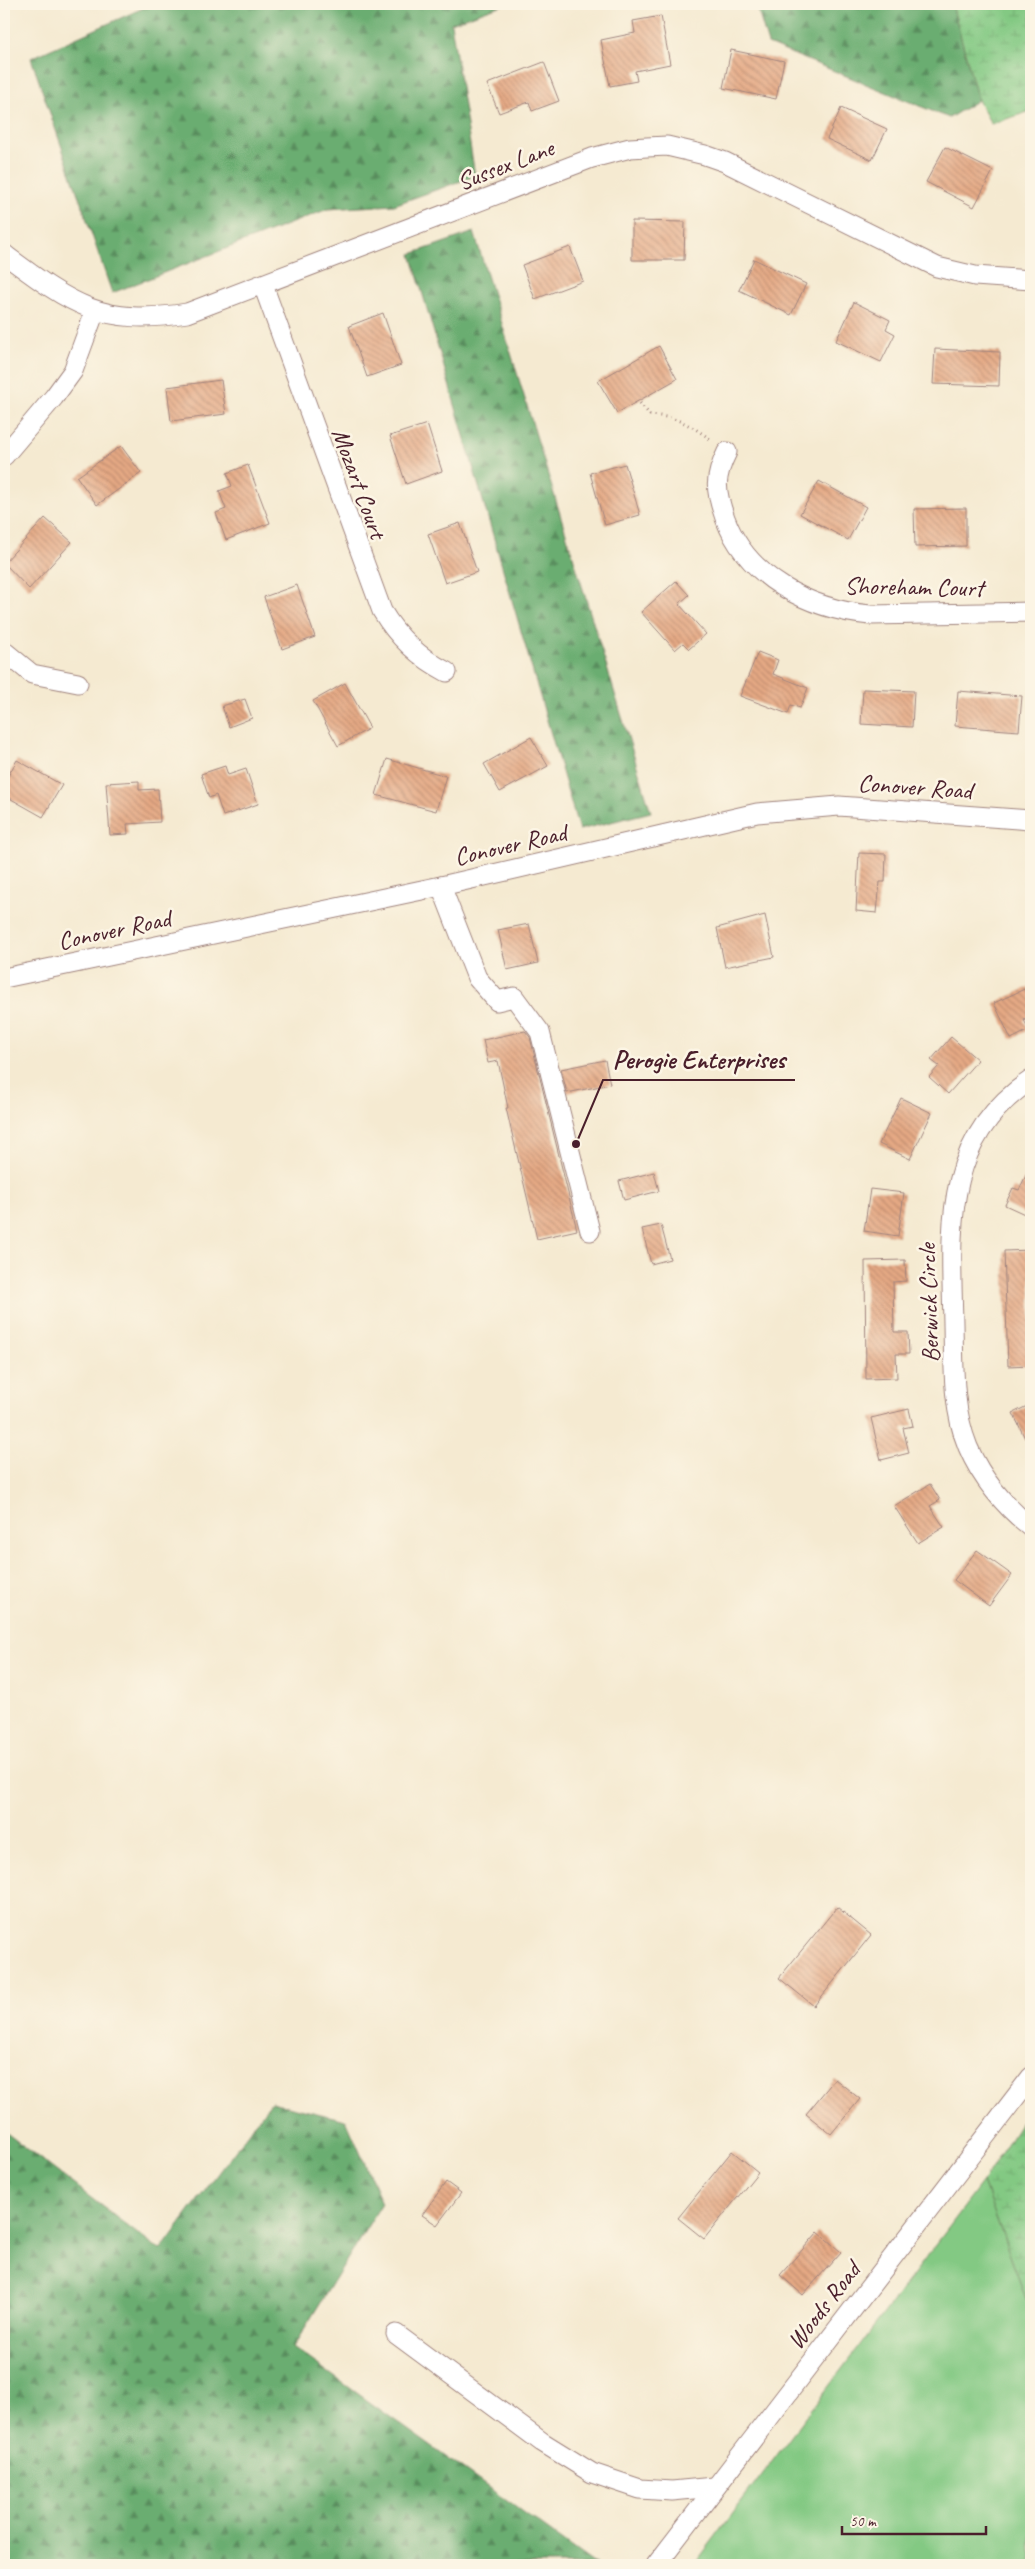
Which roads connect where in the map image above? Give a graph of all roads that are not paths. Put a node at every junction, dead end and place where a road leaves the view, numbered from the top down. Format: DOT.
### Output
graph roads {
  1 [pos="4,254"];
  2 [pos="1031,280"];
  3 [pos="263,285"];
  4 [pos="95,311"];
  5 [pos="728,452"];
  6 [pos="4,456"];
  7 [pos="1031,612"];
  8 [pos="4,651"];
  9 [pos="447,672"];
  10 [pos="78,684"];
  11 [pos="1031,820"];
  12 [pos="441,886"];
  13 [pos="4,978"];
  14 [pos="1031,1080"];
  15 [pos="590,1232"];
  16 [pos="1031,1527"];
  17 [pos="1031,2077"];
  18 [pos="396,2334"];
  19 [pos="714,2487"];
  20 [pos="656,2565"];
  1 -- 4 [label="street, Sussex Lane"];
  2 -- 3 [label="street, Sussex Lane"];
  3 -- 4 [label="street, Sussex Lane"];
  3 -- 9 [label="street, Mozart Court"];
  4 -- 6 [label="street"];
  5 -- 7 [label="street, Shoreham Court"];
  8 -- 10 [label="street"];
  11 -- 12 [label="street, Conover Road"];
  12 -- 13 [label="street, Conover Road"];
  12 -- 15 [label="street"];
  14 -- 16 [label="street, Berwick Circle"];
  17 -- 19 [label="street, Woods Road"];
  18 -- 19 [label="street"];
  19 -- 20 [label="street, Woods Road"];
}
